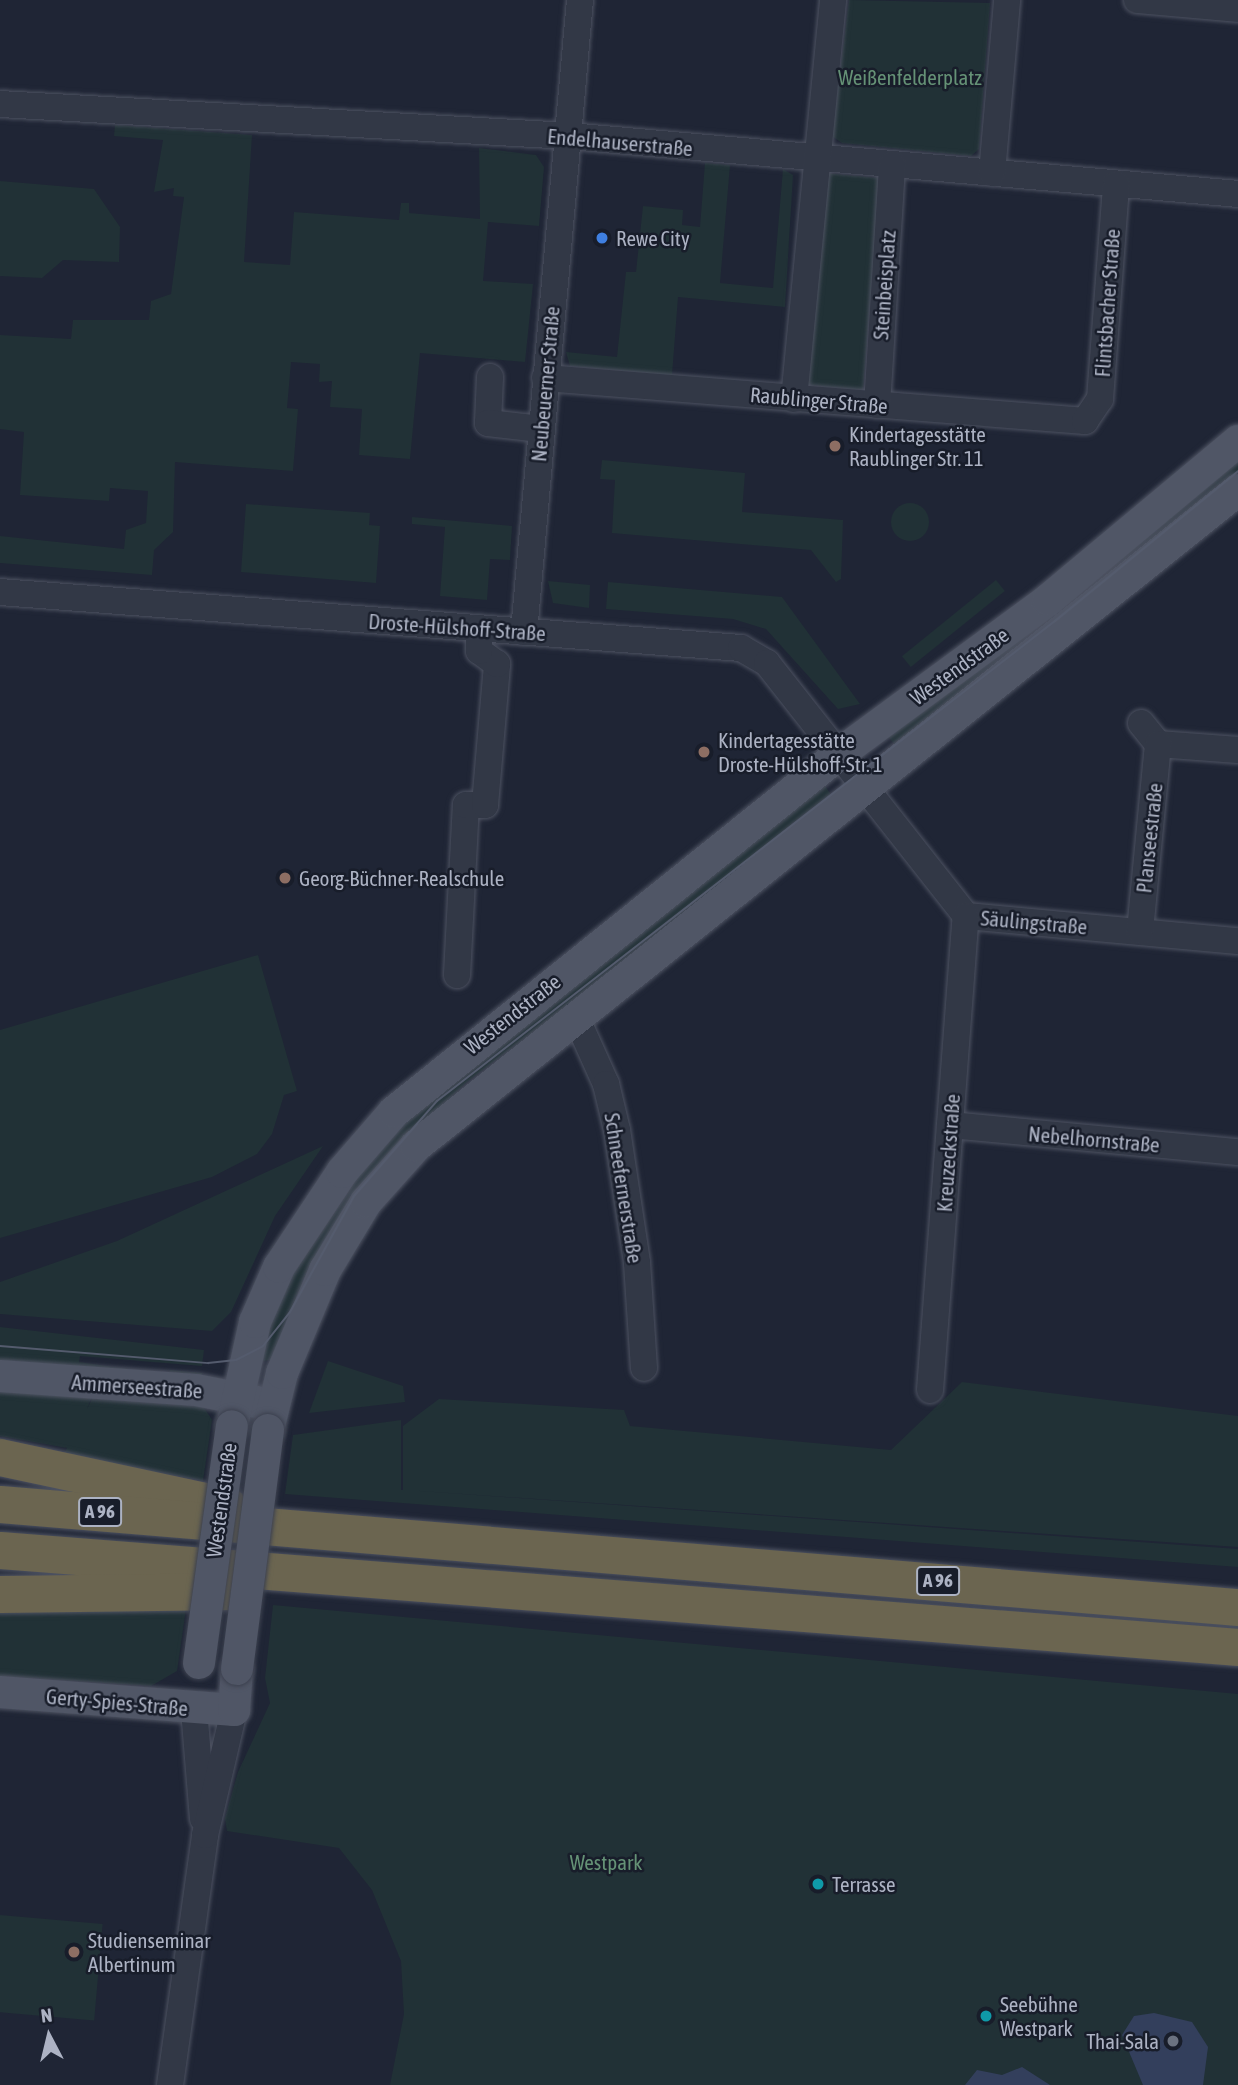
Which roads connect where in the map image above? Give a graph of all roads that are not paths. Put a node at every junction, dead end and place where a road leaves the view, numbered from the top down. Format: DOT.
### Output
graph roads {
  1 [pos="580,0"];
  2 [pos="833,0"];
  3 [pos="1007,0"];
  4 [pos="1137,0"];
  5 [pos="1238,9"];
  6 [pos="0,104"];
  7 [pos="569,136"];
  8 [pos="814,158"];
  9 [pos="892,164"];
  10 [pos="992,173"];
  11 [pos="1116,185"];
  12 [pos="1238,194"];
  13 [pos="490,377"];
  14 [pos="545,378"];
  15 [pos="794,399"];
  16 [pos="877,405"];
  17 [pos="1092,419"];
  18 [pos="541,429"];
  19 [pos="1238,441"];
  20 [pos="1238,490"];
  21 [pos="0,592"];
  22 [pos="479,628"];
  23 [pos="524,632"];
  24 [pos="1141,723"];
  25 [pos="1158,744"];
  26 [pos="1238,750"];
  27 [pos="854,773"];
  28 [pos="966,916"];
  29 [pos="1140,931"];
  30 [pos="1238,941"];
  31 [pos="457,975"];
  32 [pos="575,1015"];
  33 [pos="950,1125"];
  34 [pos="1238,1152"];
  35 [pos="644,1368"];
  36 [pos="0,1376"];
  37 [pos="930,1390"];
  38 [pos="235,1411"];
  39 [pos="269,1420"];
  40 [pos="0,1457"];
  41 [pos="0,1504"];
  42 [pos="312,1529"];
  43 [pos="0,1550"];
  44 [pos="486,1591"];
  45 [pos="0,1594"];
  46 [pos="1238,1607"];
  47 [pos="1057,1636"];
  48 [pos="1238,1647"];
  49 [pos="1238,1668"];
  50 [pos="0,1692"];
  51 [pos="194,1709"];
  52 [pos="234,1710"];
  53 [pos="205,1835"];
  54 [pos="170,2085"];
  1 -- 7 [label="street, Neubeuerner Straße"];
  2 -- 8 [label="street"];
  3 -- 10 [label="street"];
  4 -- 5 [label="street"];
  6 -- 7 [label="street, Endelhauserstraße"];
  7 -- 8 [label="street, Endelhauserstraße"];
  7 -- 14 [label="street, Neubeuerner Straße"];
  8 -- 9 [label="street, Endelhauserstraße"];
  8 -- 15 [label="street"];
  9 -- 10 [label="street, Endelhauserstraße"];
  9 -- 16 [label="street, Steinbeisplatz"];
  10 -- 11 [label="street, Endelhauserstraße"];
  11 -- 12 [label="street, Endelhauserstraße"];
  11 -- 17 [label="street, Flintsbacher Straße"];
  13 -- 18 [label="street"];
  14 -- 15 [label="street, Raublinger Straße"];
  14 -- 18 [label="street, Neubeuerner Straße"];
  15 -- 16 [label="street, Raublinger Straße"];
  16 -- 17 [label="street, Raublinger Straße"];
  18 -- 23 [label="street, Neubeuerner Straße"];
  19 -- 27 [label="main road, Westendstraße"];
  20 -- 27 [label="main road, Westendstraße"];
  21 -- 22 [label="street, Droste-Hülshoff-Straße"];
  22 -- 23 [label="street, Droste-Hülshoff-Straße"];
  22 -- 31 [label="street"];
  23 -- 27 [label="street, Droste-Hülshoff-Straße"];
  24 -- 25 [label="street"];
  25 -- 26 [label="street"];
  25 -- 29 [label="street, Planseestraße"];
  27 -- 28 [label="street, Säulingstraße"];
  27 -- 32 [label="main road, Westendstraße"];
  27 -- 38 [label="main road, Westendstraße"];
  28 -- 29 [label="street, Säulingstraße"];
  28 -- 33 [label="street, Kreuzeckstraße"];
  29 -- 30 [label="street, Säulingstraße"];
  32 -- 35 [label="street, Schneefernerstraße"];
  32 -- 39 [label="main road, Westendstraße"];
  33 -- 34 [label="street, Nebelhornstraße"];
  33 -- 37 [label="street, Kreuzeckstraße"];
  36 -- 38 [label="main road, Ammerseestraße"];
  38 -- 39 [label="main road, Ammerseestraße"];
  38 -- 51 [label="main road, Westendstraße, bridge"];
  39 -- 52 [label="main road, Westendstraße, bridge"];
  40 -- 42 [label="highway"];
  41 -- 42 [label="highway, A 96"];
  42 -- 46 [label="highway, A 96"];
  43 -- 44 [label="highway, A 96"];
  44 -- 45 [label="highway"];
  44 -- 47 [label="highway, A 96"];
  47 -- 48 [label="highway, A 96"];
  47 -- 49 [label="highway"];
  50 -- 51 [label="main road, Gerty-Spies-Straße"];
  51 -- 52 [label="main road, Gerty-Spies-Straße"];
  51 -- 53 [label="street, Westendstraße"];
  52 -- 53 [label="street, Westendstraße"];
  53 -- 54 [label="street, Westendstraße"];
}
